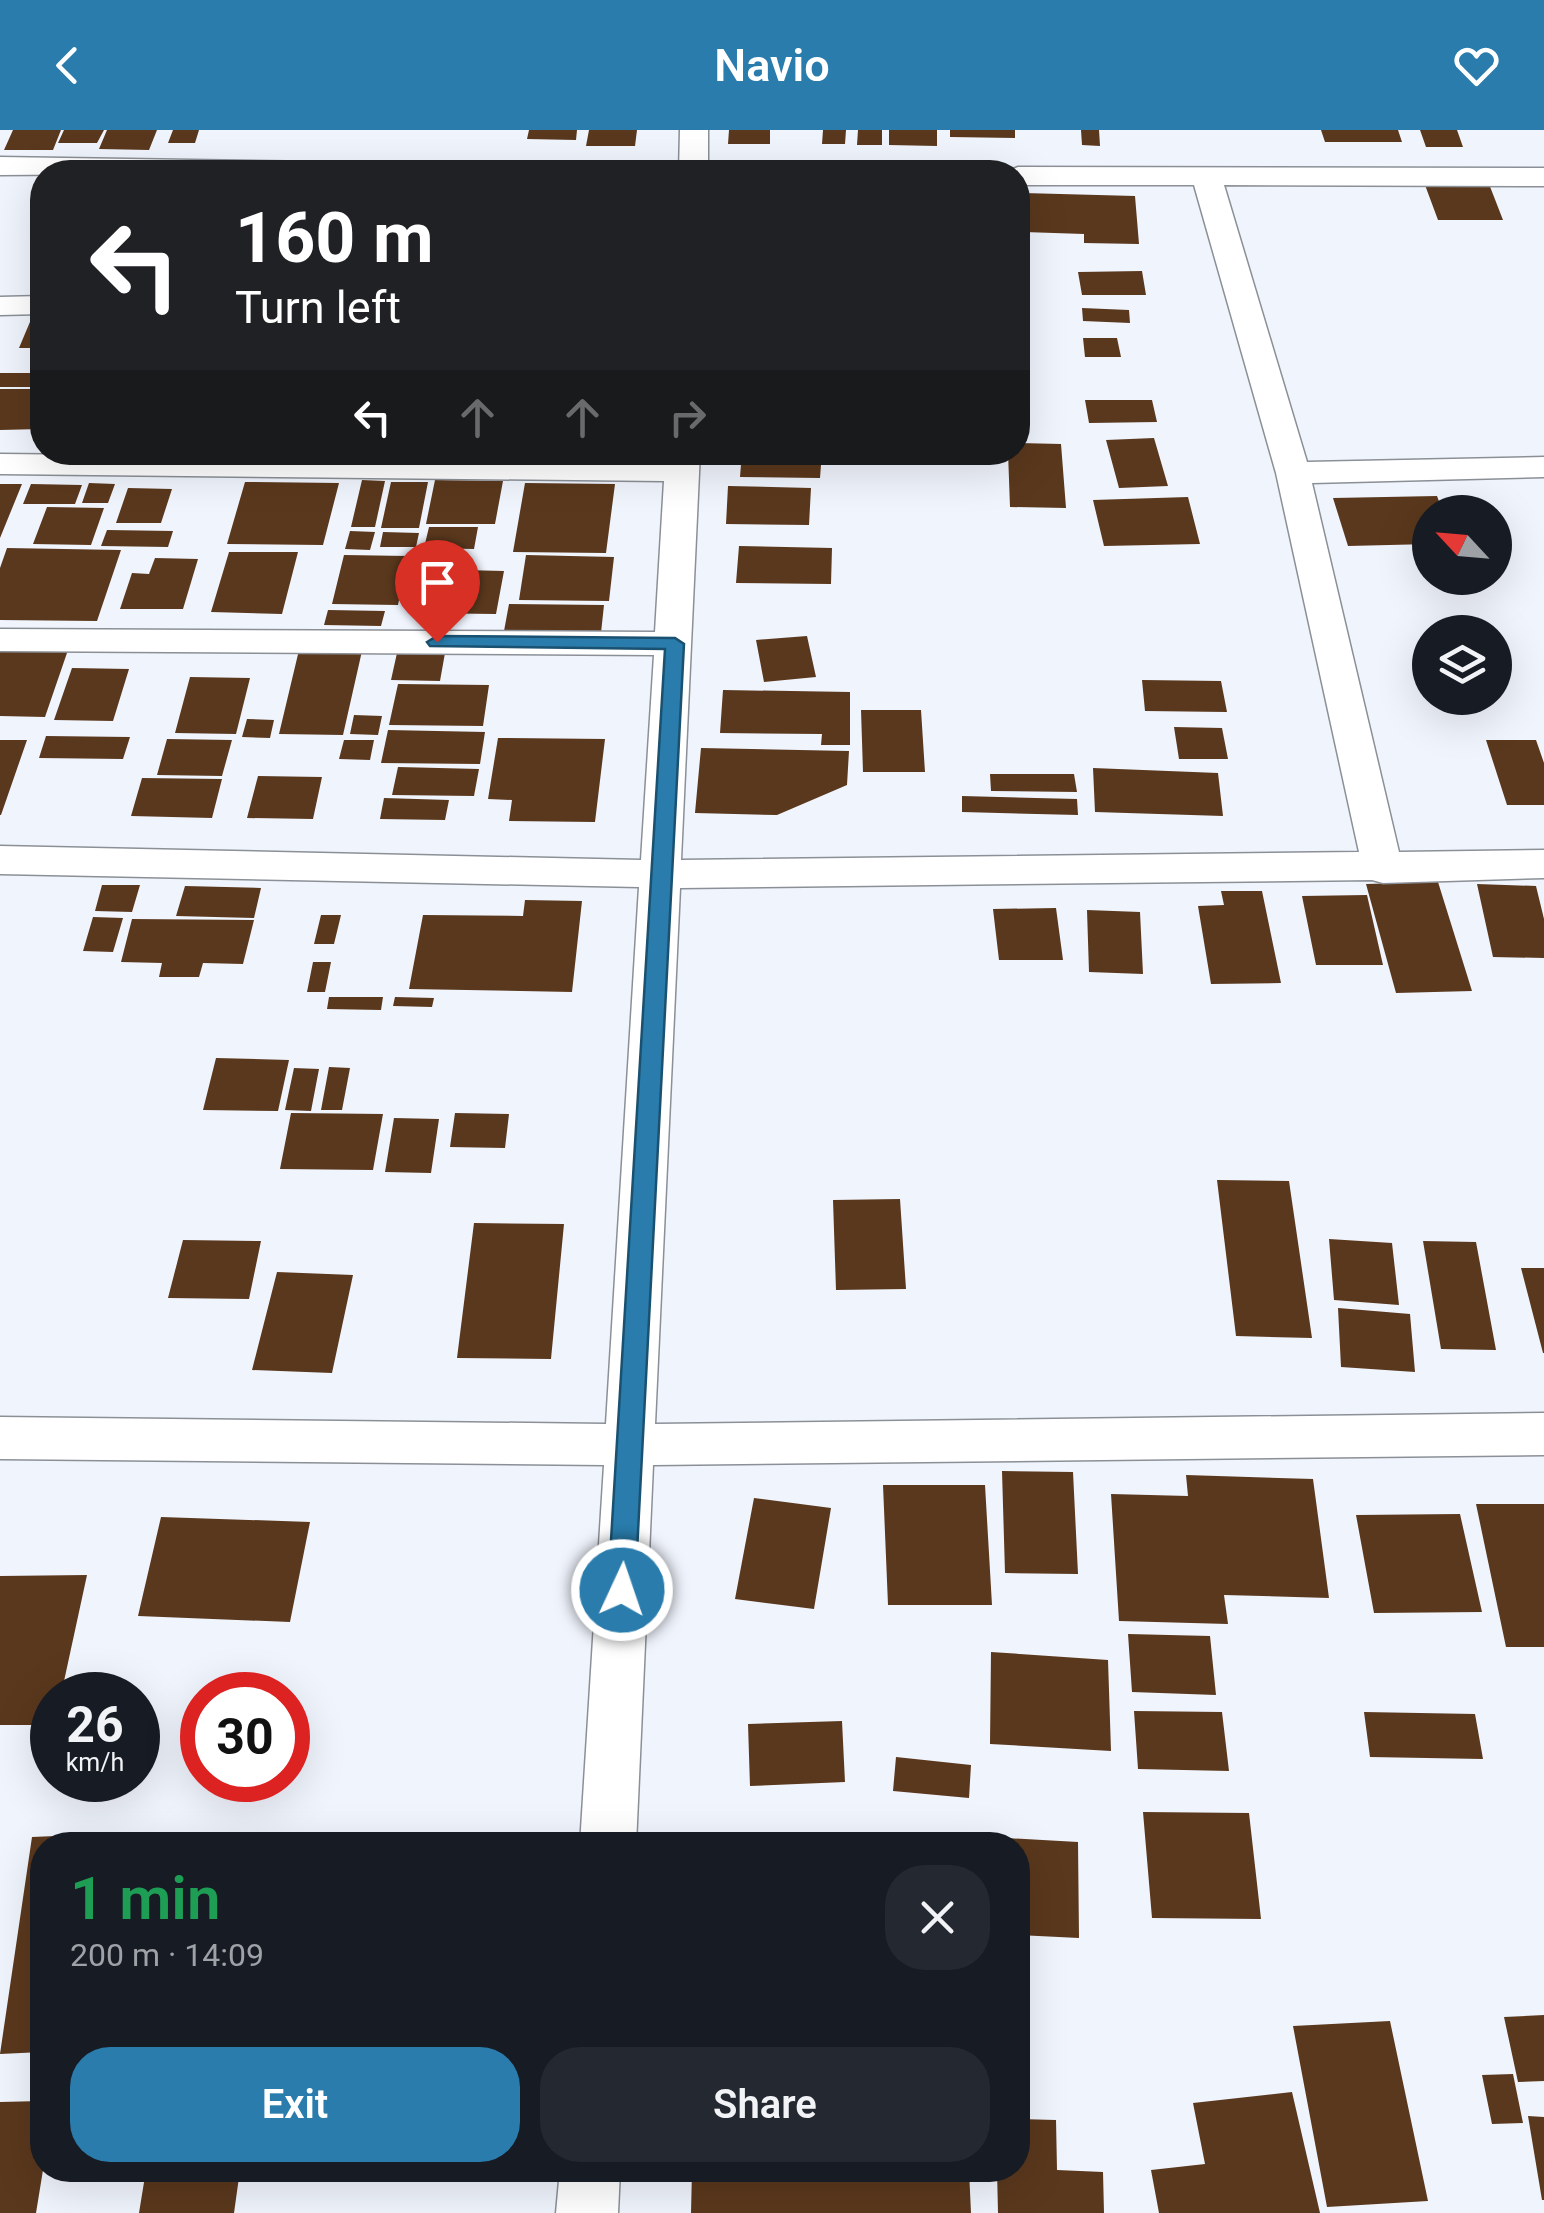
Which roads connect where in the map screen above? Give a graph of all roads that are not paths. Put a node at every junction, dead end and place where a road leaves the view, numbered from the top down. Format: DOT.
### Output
graph roads {
  1 [pos="694,130"];
  2 [pos="694,160"];
  3 [pos="0,166"];
  4 [pos="30,166"];
  5 [pos="1030,176"];
  6 [pos="1206,176"];
  7 [pos="1544,176"];
  8 [pos="30,305"];
  9 [pos="0,306"];
  10 [pos="0,464"];
  11 [pos="30,464"];
  12 [pos="684,465"];
  13 [pos="1544,467"];
  14 [pos="1293,472"];
  15 [pos="0,640"];
  16 [pos="675,644"];
  17 [pos="0,860"];
  18 [pos="1544,864"];
  19 [pos="1382,868"];
  20 [pos="662,874"];
  21 [pos="1544,1434"];
  22 [pos="0,1438"];
  23 [pos="630,1445"];
  24 [pos="609,1832"];
  25 [pos="589,2182"];
  26 [pos="587,2213"];
  1 -- 2 [label="street"];
  3 -- 4 [label="street"];
  5 -- 6 [label="street"];
  6 -- 7 [label="street"];
  6 -- 14 [label="street"];
  8 -- 9 [label="street"];
  10 -- 11 [label="street"];
  12 -- 16 [label="street"];
  13 -- 14 [label="street"];
  14 -- 19 [label="street"];
  15 -- 16 [label="street"];
  16 -- 20 [label="street"];
  17 -- 20 [label="street"];
  18 -- 19 [label="street"];
  19 -- 20 [label="street"];
  20 -- 23 [label="street"];
  21 -- 23 [label="street"];
  22 -- 23 [label="street"];
  23 -- 24 [label="street"];
  25 -- 26 [label="street"];
}
